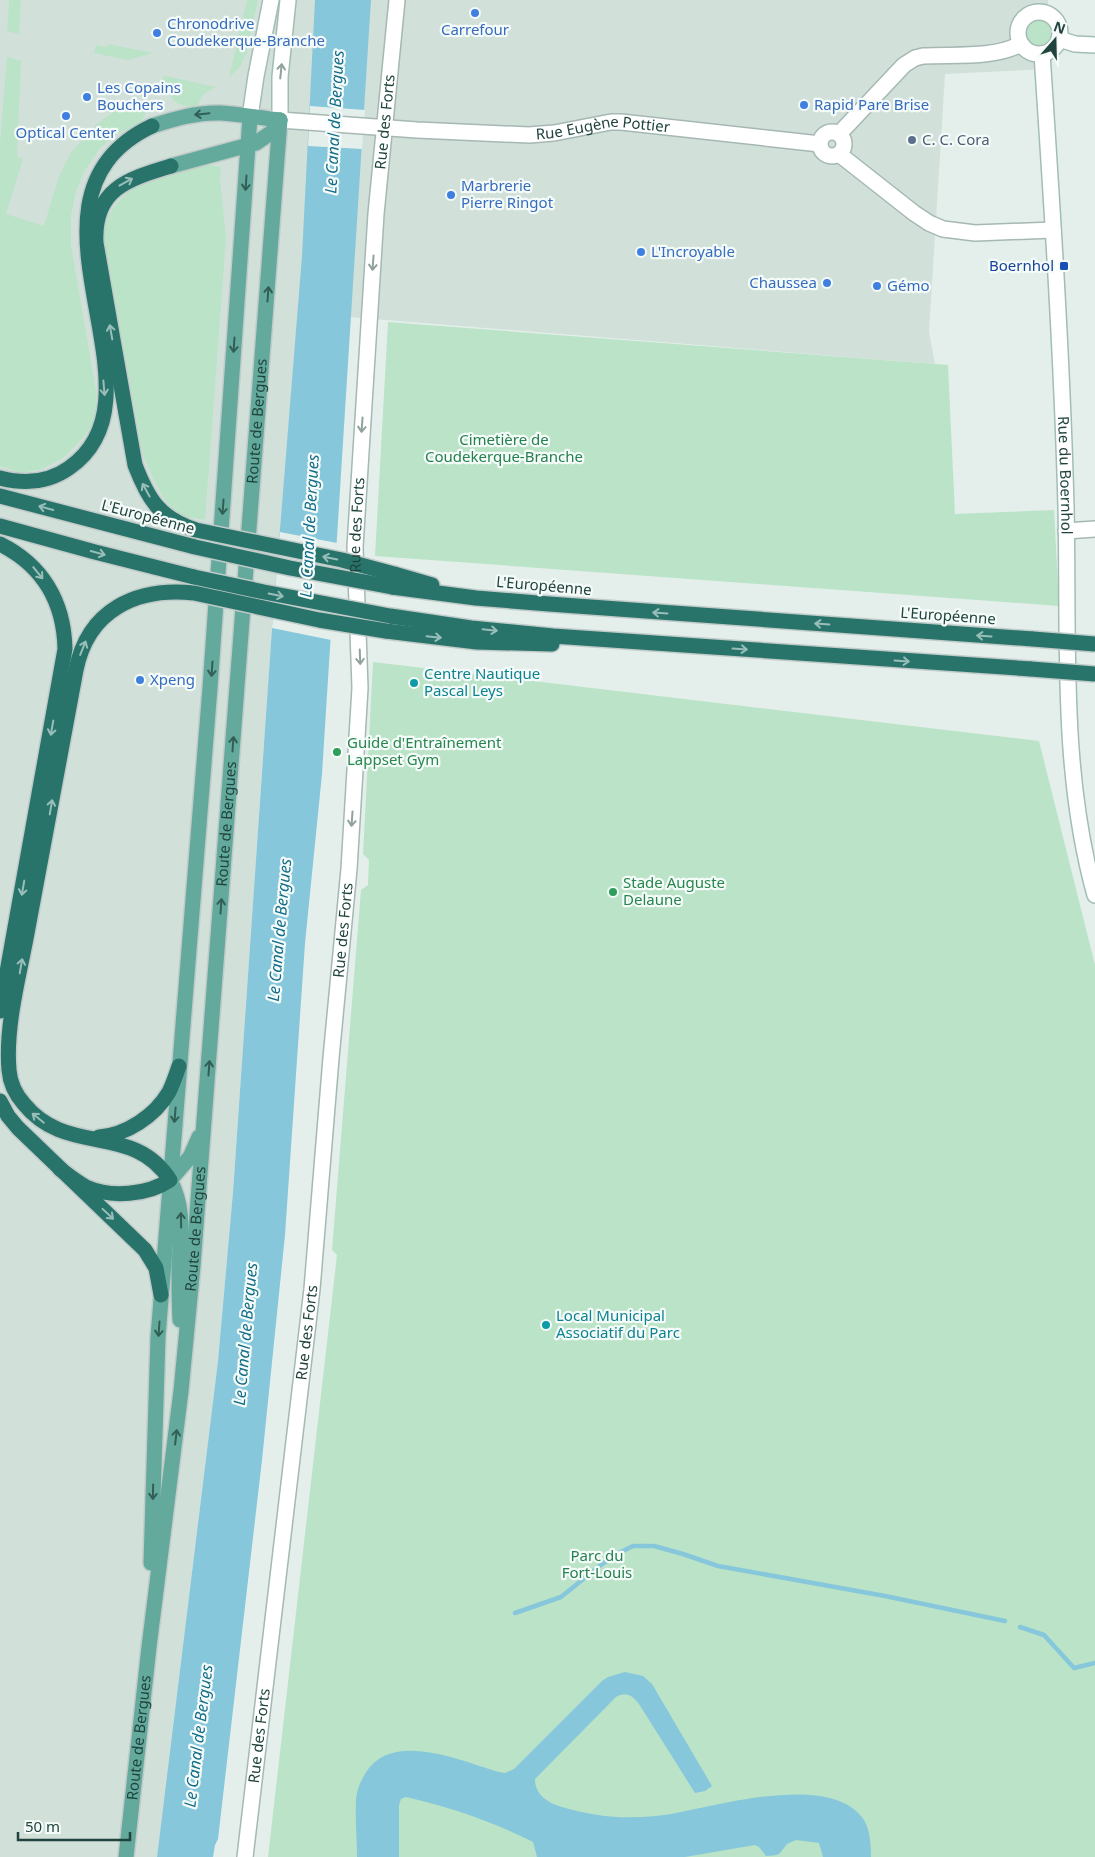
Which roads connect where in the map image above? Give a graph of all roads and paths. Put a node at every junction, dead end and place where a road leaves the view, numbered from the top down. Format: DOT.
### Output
graph roads {
  1 [pos="271,0"];
  2 [pos="288,0"];
  3 [pos="397,0"];
  4 [pos="1040,6"];
  5 [pos="1059,39"];
  6 [pos="1021,44"];
  7 [pos="1095,45"];
  8 [pos="1042,54"];
  9 [pos="250,117"];
  10 [pos="280,120"];
  11 [pos="152,126"];
  12 [pos="384,128"];
  13 [pos="839,134"];
  14 [pos="820,144"];
  15 [pos="248,146"];
  16 [pos="839,154"];
  17 [pos="171,166"];
  18 [pos="1052,230"];
  19 [pos="3,478"];
  20 [pos="1,496"];
  21 [pos="0,526"];
  22 [pos="1095,529"];
  23 [pos="1066,531"];
  24 [pos="0,544"];
  25 [pos="393,580"];
  26 [pos="1095,644"];
  27 [pos="691,646"];
  28 [pos="1095,674"];
  29 [pos="1094,892"];
  30 [pos="0,1012"];
  31 [pos="179,1066"];
  32 [pos="0,1101"];
  33 [pos="205,1116"];
  34 [pos="82,1137"];
  35 [pos="60,1168"];
  36 [pos="170,1180"];
  37 [pos="161,1295"];
  38 [pos="181,1392"];
  39 [pos="149,1647"];
  40 [pos="126,1857"];
  41 [pos="245,1857"];
  1 -- 9 [label="street, Route de Bergues"];
  10 -- 2 [label="street, Route de Bergues, one-way"];
  3 -- 12 [label="street, Rue des Forts"];
  4 -- 5 [label="street"];
  4 -- 6 [label="street"];
  5 -- 7 [label="street"];
  5 -- 8 [label="street"];
  6 -- 8 [label="street"];
  6 -- 13 [label="street"];
  8 -- 18 [label="street, Rue du Boernhol"];
  9 -- 10 [label="main road"];
  9 -- 11 [label="main road, one-way"];
  9 -- 15 [label="main road, Route de Bergues"];
  10 -- 12 [label="street, Rue Eugène Pottier"];
  10 -- 15 [label="main road"];
  33 -- 10 [label="main road, Route de Bergues, one-way"];
  11 -- 19 [label="highway, one-way"];
  12 -- 14 [label="street, Rue Eugène Pottier"];
  12 -- 41 [label="street, Rue des Forts, one-way"];
  13 -- 14 [label="street"];
  13 -- 16 [label="street"];
  14 -- 16 [label="street"];
  15 -- 17 [label="main road"];
  15 -- 31 [label="main road, Route de Bergues, one-way"];
  16 -- 18 [label="street"];
  25 -- 17 [label="highway, one-way, bridge"];
  18 -- 23 [label="street, Rue du Boernhol"];
  25 -- 20 [label="highway, L'Européenne, one-way, bridge"];
  21 -- 27 [label="highway, one-way, bridge"];
  22 -- 23 [label="street"];
  23 -- 29 [label="street, Rue du Boernhol"];
  24 -- 30 [label="highway, one-way"];
  26 -- 25 [label="highway, L'Européenne, one-way, bridge"];
  27 -- 28 [label="highway, one-way, bridge"];
  34 -- 27 [label="highway, one-way, bridge"];
  31 -- 34 [label="highway"];
  31 -- 36 [label="main road, Route de Bergues, one-way"];
  32 -- 35 [label="highway"];
  33 -- 36 [label="main road"];
  33 -- 38 [label="main road, Route de Bergues"];
  34 -- 36 [label="highway"];
  35 -- 36 [label="highway"];
  35 -- 37 [label="highway, one-way"];
  36 -- 37 [label="main road, Route de Bergues"];
  38 -- 36 [label="main road, one-way"];
  37 -- 39 [label="main road, Route de Bergues, one-way"];
  39 -- 38 [label="main road, Route de Bergues, one-way"];
  39 -- 40 [label="main road, Route de Bergues"];
}
